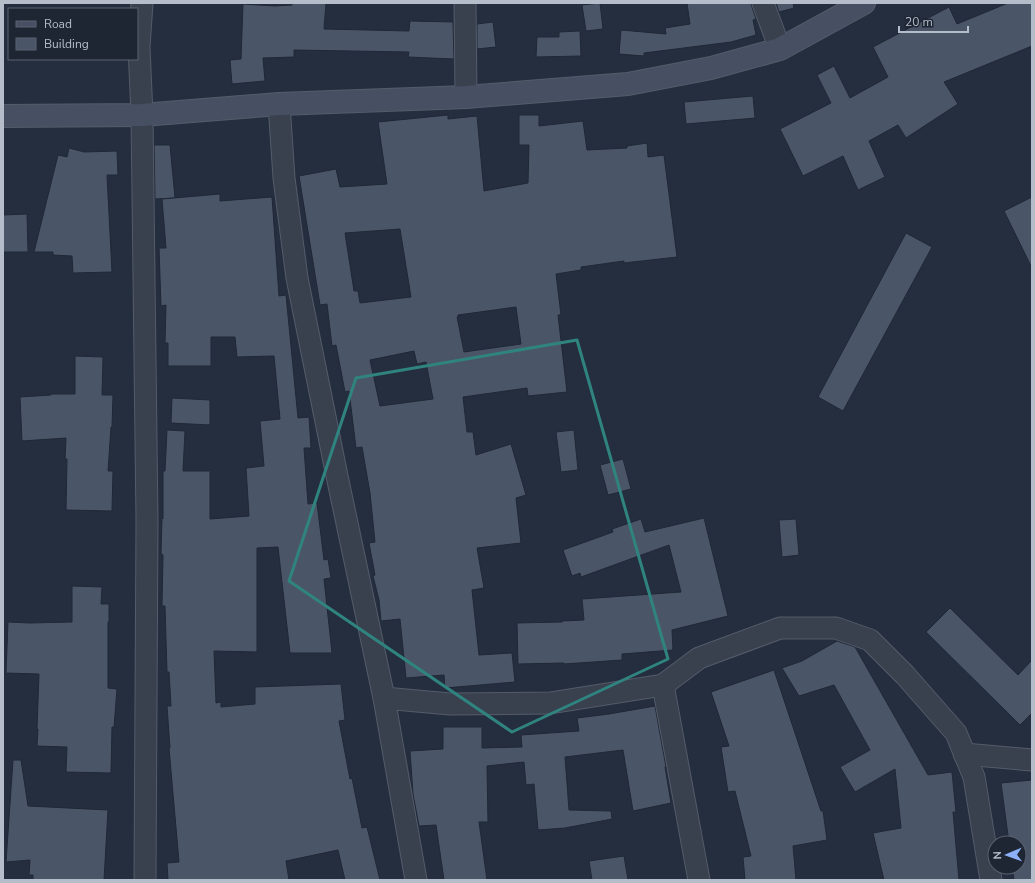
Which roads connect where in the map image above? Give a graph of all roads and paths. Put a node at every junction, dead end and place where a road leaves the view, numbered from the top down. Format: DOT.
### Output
graph roads {
  1 [pos="142,3"];
  2 [pos="466,3"];
  3 [pos="763,3"];
  4 [pos="864,3"];
  5 [pos="780,49"];
  6 [pos="466,97"];
  7 [pos="279,104"];
  8 [pos="142,115"];
  9 [pos="3,116"];
  10 [pos="663,684"];
  11 [pos="384,698"];
  12 [pos="964,754"];
  13 [pos="1032,760"];
  14 [pos="145,880"];
  15 [pos="416,880"];
  16 [pos="699,880"];
  17 [pos="991,880"];
  1 -- 8 [label="street"];
  2 -- 6 [label="street"];
  3 -- 5 [label="street"];
  4 -- 5 [label="main road"];
  5 -- 6 [label="main road"];
  6 -- 7 [label="main road"];
  7 -- 8 [label="main road"];
  7 -- 11 [label="street"];
  8 -- 9 [label="main road"];
  8 -- 14 [label="street"];
  10 -- 11 [label="street"];
  10 -- 12 [label="street"];
  10 -- 16 [label="street"];
  11 -- 15 [label="street"];
  12 -- 13 [label="street"];
  12 -- 17 [label="street"];
}
